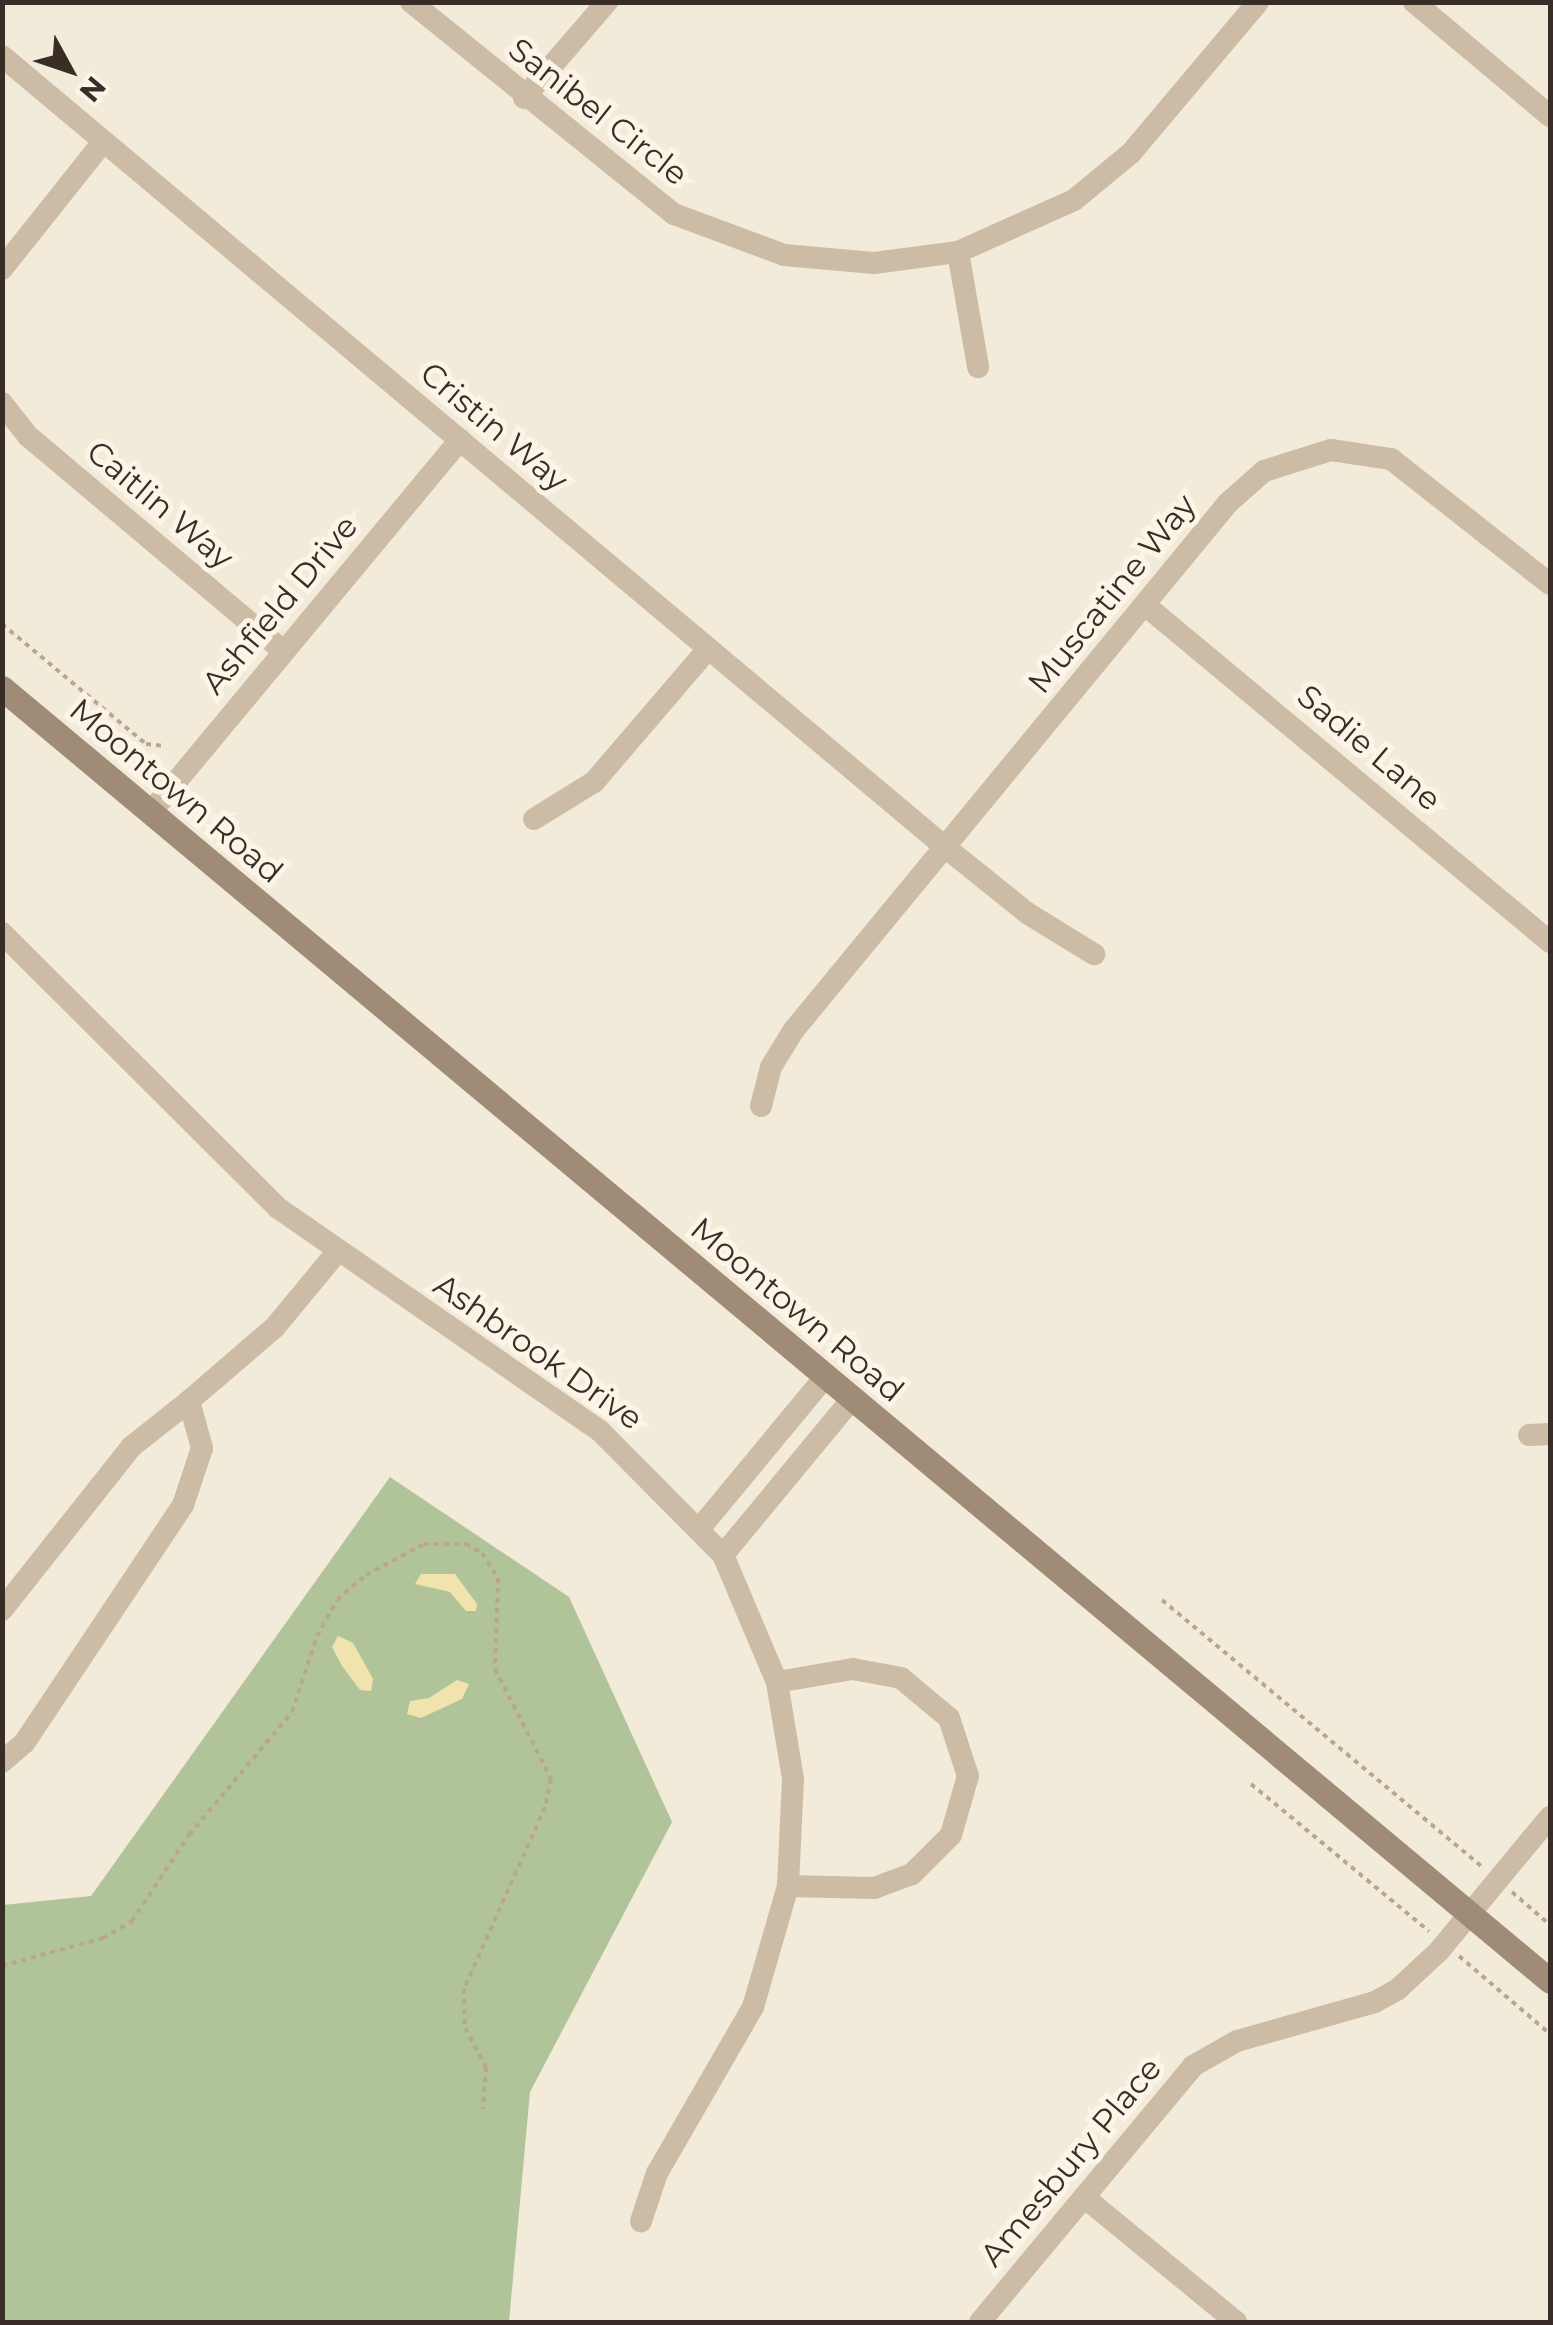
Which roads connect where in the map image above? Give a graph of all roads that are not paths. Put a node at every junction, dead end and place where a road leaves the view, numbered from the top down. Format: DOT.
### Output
graph roads {
  1 [pos="411,2"];
  2 [pos="606,2"];
  3 [pos="1258,2"];
  4 [pos="1414,2"];
  5 [pos="2,56"];
  6 [pos="524,98"];
  7 [pos="1550,114"];
  8 [pos="103,142"];
  9 [pos="958,252"];
  10 [pos="2,269"];
  11 [pos="978,368"];
  12 [pos="2,403"];
  13 [pos="460,440"];
  14 [pos="1550,584"];
  15 [pos="1145,606"];
  16 [pos="283,650"];
  17 [pos="707,650"];
  18 [pos="2,688"];
  19 [pos="152,812"];
  20 [pos="534,819"];
  21 [pos="945,846"];
  22 [pos="2,933"];
  23 [pos="1550,942"];
  24 [pos="1094,954"];
  25 [pos="761,1106"];
  26 [pos="338,1252"];
  27 [pos="825,1376"];
  28 [pos="852,1399"];
  29 [pos="189,1401"];
  30 [pos="700,1528"];
  31 [pos="723,1555"];
  32 [pos="2,1610"];
  33 [pos="776,1682"];
  34 [pos="2,1762"];
  35 [pos="1550,1817"];
  36 [pos="788,1886"];
  37 [pos="1470,1914"];
  38 [pos="1550,1982"];
  39 [pos="1084,2197"];
  40 [pos="641,2222"];
  41 [pos="980,2322"];
  42 [pos="1236,2322"];
  1 -- 6 [label="street, Sanibel Circle"];
  2 -- 6 [label="street"];
  3 -- 9 [label="street, Sanibel Circle"];
  4 -- 7 [label="street"];
  5 -- 8 [label="street, Cristin Way"];
  6 -- 9 [label="street, Sanibel Circle"];
  8 -- 10 [label="street"];
  8 -- 13 [label="street, Cristin Way"];
  9 -- 11 [label="street"];
  12 -- 16 [label="street, Caitlin Way"];
  13 -- 16 [label="street, Ashfield Drive"];
  13 -- 17 [label="street, Cristin Way"];
  14 -- 15 [label="street, Muscatine Way"];
  15 -- 21 [label="street, Muscatine Way"];
  15 -- 23 [label="street, Sadie Lane"];
  16 -- 19 [label="street, Ashfield Drive"];
  17 -- 20 [label="street"];
  17 -- 21 [label="street, Cristin Way"];
  18 -- 19 [label="street, Moontown Road"];
  19 -- 27 [label="street, Moontown Road"];
  21 -- 24 [label="street, Cristin Way"];
  21 -- 25 [label="street, Muscatine Way"];
  22 -- 26 [label="street, Ashbrook Drive"];
  26 -- 29 [label="street"];
  26 -- 30 [label="street, Ashbrook Drive"];
  27 -- 28 [label="street, Moontown Road"];
  27 -- 30 [label="street"];
  28 -- 31 [label="street"];
  28 -- 37 [label="street, Moontown Road"];
  29 -- 32 [label="street"];
  29 -- 34 [label="street"];
  30 -- 31 [label="street, Ashbrook Drive"];
  31 -- 33 [label="street, Ashbrook Drive"];
  33 -- 36 [label="street, Ashbrook Drive"];
  33 -- 36 [label="street"];
  35 -- 37 [label="street, Amesbury Place"];
  36 -- 40 [label="street, Ashbrook Drive"];
  37 -- 38 [label="street, Moontown Road"];
  37 -- 39 [label="street, Amesbury Place"];
  39 -- 41 [label="street, Amesbury Place"];
  39 -- 42 [label="street"];
}
